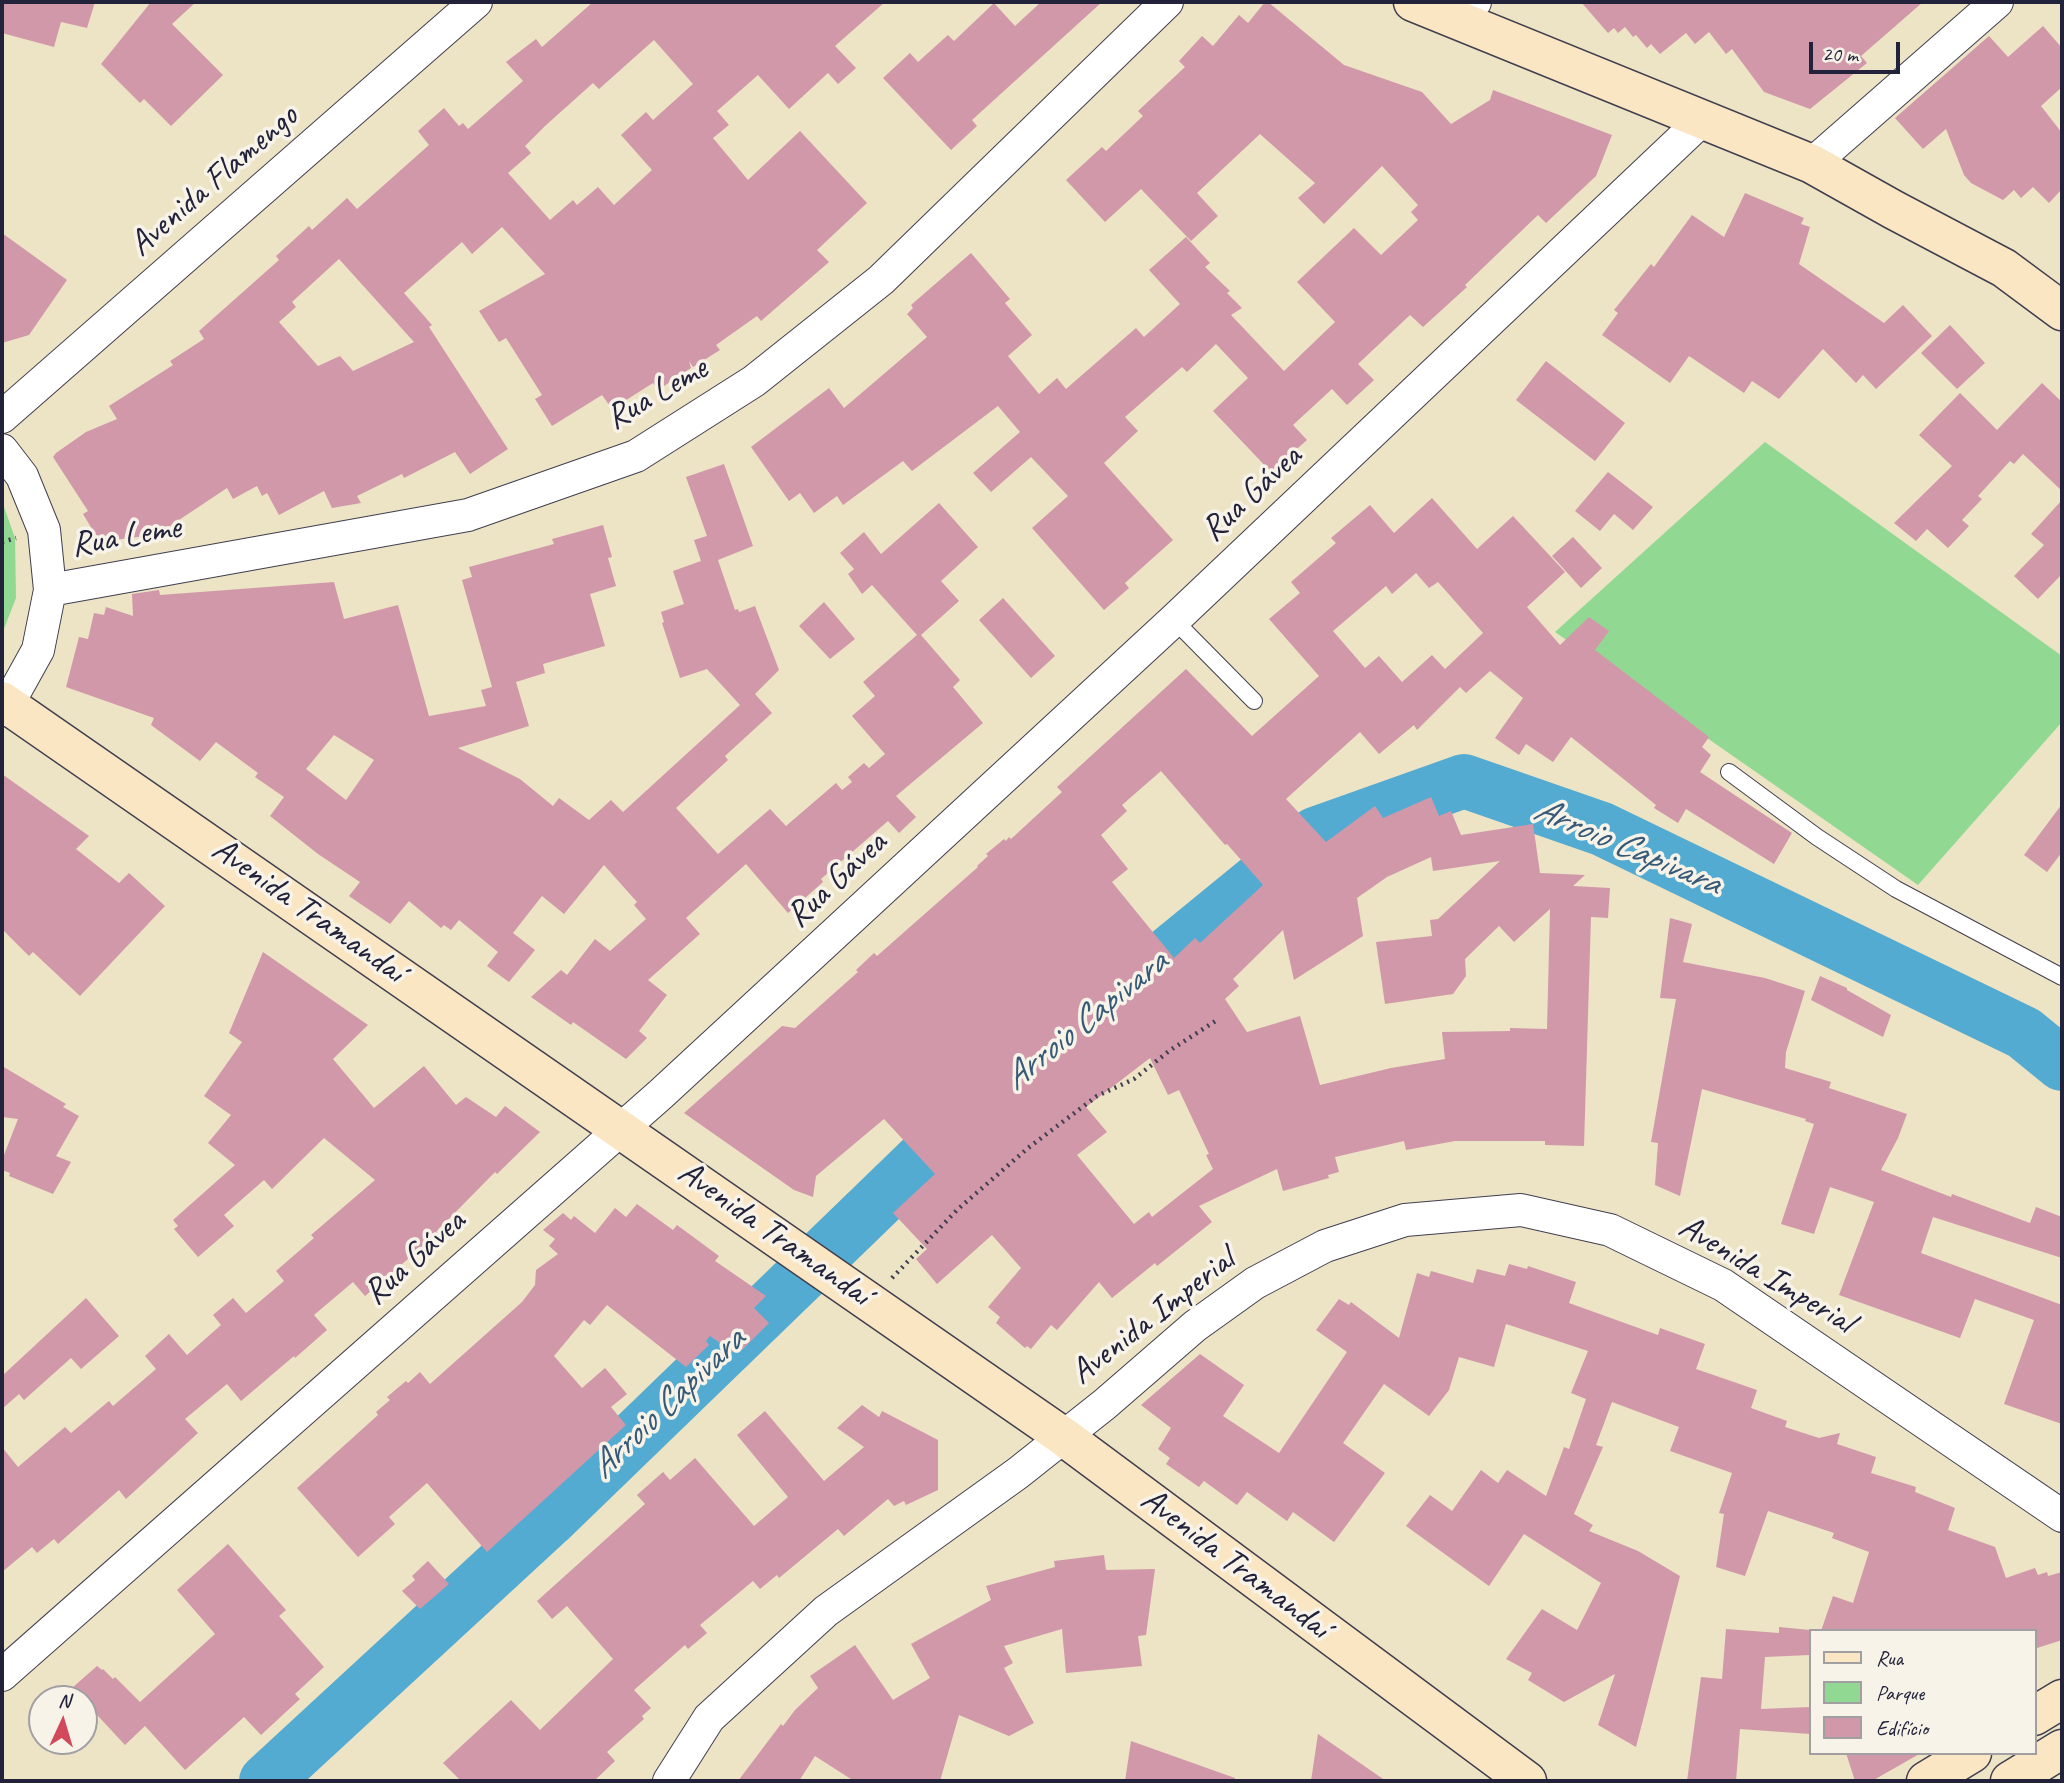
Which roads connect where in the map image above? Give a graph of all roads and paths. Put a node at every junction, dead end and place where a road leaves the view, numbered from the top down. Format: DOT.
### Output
graph roads {
  1 [pos="476,2"];
  2 [pos="1167,2"];
  3 [pos="1413,2"];
  4 [pos="1997,2"];
  5 [pos="1466,10"];
  6 [pos="1704,118"];
  7 [pos="1812,164"];
  8 [pos="2062,311"];
  9 [pos="2,417"];
  10 [pos="2,450"];
  11 [pos="50,590"];
  12 [pos="1174,620"];
  13 [pos="1254,701"];
  14 [pos="3,702"];
  15 [pos="1729,772"];
  16 [pos="2062,977"];
  17 [pos="1217,1020"];
  18 [pos="621,1128"];
  19 [pos="870,1301"];
  20 [pos="1064,1437"];
  21 [pos="2062,1516"];
  22 [pos="2,1675"];
  23 [pos="2062,1699"];
  24 [pos="2036,1715"];
  25 [pos="2062,1749"];
  26 [pos="1969,1755"];
  27 [pos="669,1781"];
  28 [pos="1527,1781"];
  29 [pos="1926,1781"];
  30 [pos="2010,1781"];
  1 -- 9 [label="street, Avenida Flamengo"];
  2 -- 11 [label="street, Rua Leme"];
  3 -- 5 [label="main road"];
  4 -- 7 [label="street"];
  5 -- 6 [label="main road"];
  6 -- 7 [label="main road"];
  6 -- 12 [label="street, Rua Gávea"];
  7 -- 8 [label="main road"];
  10 -- 11 [label="street"];
  11 -- 14 [label="street"];
  12 -- 13 [label="lane"];
  12 -- 18 [label="street, Rua Gávea"];
  14 -- 18 [label="main road, Avenida Tramandaí"];
  15 -- 16 [label="lane"];
  17 -- 19 [label="path"];
  18 -- 19 [label="main road, Avenida Tramandaí"];
  18 -- 22 [label="street, Rua Gávea"];
  19 -- 20 [label="main road, Avenida Tramandaí"];
  20 -- 21 [label="street, Avenida Imperial"];
  20 -- 27 [label="street, Avenida Imperial"];
  20 -- 28 [label="main road, Avenida Tramandaí"];
  23 -- 24 [label="main road"];
  25 -- 30 [label="main road"];
  26 -- 29 [label="main road"];
}
